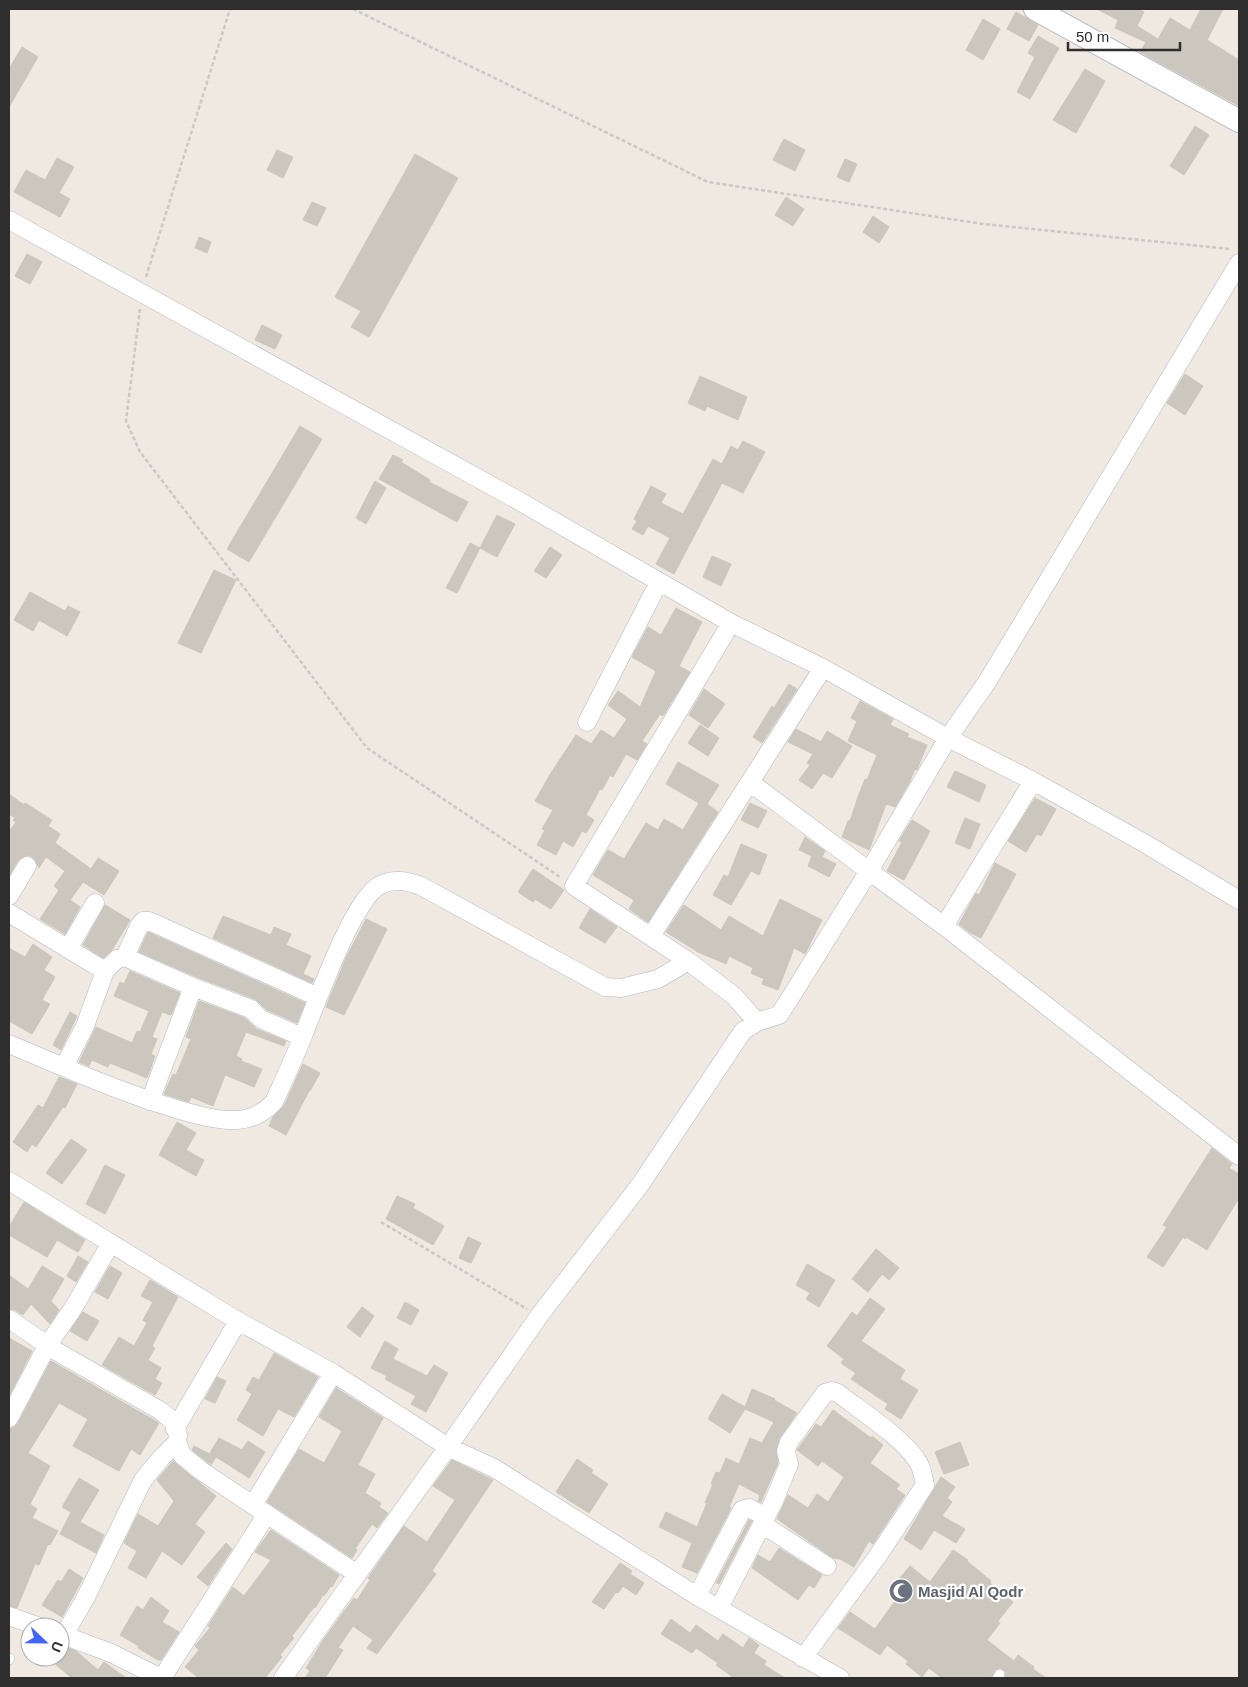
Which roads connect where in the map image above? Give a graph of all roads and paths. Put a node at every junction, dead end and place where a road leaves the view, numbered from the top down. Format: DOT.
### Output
graph roads {
  1 [pos="230,9"];
  2 [pos="353,9"];
  3 [pos="1035,9"];
  4 [pos="1239,121"];
  5 [pos="10,223"];
  6 [pos="1239,250"];
  7 [pos="1239,263"];
  8 [pos="142,292"];
  9 [pos="659,582"];
  10 [pos="731,623"];
  11 [pos="823,668"];
  12 [pos="587,722"];
  13 [pos="948,738"];
  14 [pos="1033,781"];
  15 [pos="751,783"];
  16 [pos="28,866"];
  17 [pos="869,871"];
  18 [pos="574,886"];
  19 [pos="9,896"];
  20 [pos="1239,900"];
  21 [pos="95,903"];
  22 [pos="9,913"];
  23 [pos="944,926"];
  24 [pos="651,936"];
  25 [pos="68,949"];
  26 [pos="125,957"];
  27 [pos="688,961"];
  28 [pos="105,971"];
  29 [pos="193,987"];
  30 [pos="318,997"];
  31 [pos="750,1027"];
  32 [pos="302,1037"];
  33 [pos="9,1044"];
  34 [pos="64,1068"];
  35 [pos="150,1101"];
  36 [pos="1239,1156"];
  37 [pos="9,1181"];
  38 [pos="381,1222"];
  39 [pos="111,1243"];
  40 [pos="539,1316"];
  41 [pos="9,1319"];
  42 [pos="238,1321"];
  43 [pos="47,1346"];
  44 [pos="333,1374"];
  45 [pos="9,1418"];
  46 [pos="176,1436"];
  47 [pos="448,1447"];
  48 [pos="260,1510"];
  49 [pos="764,1520"];
  50 [pos="827,1566"];
  51 [pos="358,1574"];
  52 [pos="697,1596"];
  53 [pos="719,1608"];
  54 [pos="70,1622"];
  55 [pos="70,1637"];
  56 [pos="803,1658"];
  57 [pos="161,1678"];
  58 [pos="283,1678"];
  59 [pos="840,1678"];
  1 -- 8 [label="path"];
  2 -- 6 [label="path"];
  3 -- 4 [label="street"];
  5 -- 8 [label="street"];
  7 -- 13 [label="street"];
  8 -- 9 [label="street"];
  8 -- 18 [label="path"];
  9 -- 10 [label="street"];
  9 -- 12 [label="street"];
  10 -- 11 [label="street"];
  10 -- 18 [label="street"];
  11 -- 13 [label="street"];
  11 -- 15 [label="street"];
  13 -- 14 [label="street"];
  13 -- 17 [label="street"];
  14 -- 20 [label="street"];
  14 -- 23 [label="street"];
  15 -- 17 [label="street"];
  15 -- 24 [label="street"];
  16 -- 19 [label="street"];
  17 -- 23 [label="street"];
  17 -- 31 [label="street"];
  18 -- 24 [label="street"];
  21 -- 25 [label="street"];
  22 -- 25 [label="street"];
  23 -- 36 [label="street"];
  24 -- 27 [label="street"];
  25 -- 28 [label="street"];
  26 -- 28 [label="street"];
  26 -- 29 [label="street"];
  26 -- 30 [label="street"];
  27 -- 30 [label="street"];
  27 -- 31 [label="street"];
  28 -- 34 [label="street"];
  29 -- 32 [label="street"];
  29 -- 35 [label="street"];
  30 -- 32 [label="street"];
  31 -- 40 [label="street"];
  32 -- 35 [label="street"];
  33 -- 34 [label="street"];
  34 -- 35 [label="street"];
  37 -- 39 [label="street"];
  38 -- 40 [label="path"];
  39 -- 42 [label="street"];
  39 -- 43 [label="street"];
  40 -- 47 [label="street"];
  41 -- 43 [label="street"];
  42 -- 44 [label="street"];
  42 -- 46 [label="street"];
  43 -- 45 [label="street"];
  43 -- 46 [label="street"];
  44 -- 47 [label="street"];
  44 -- 48 [label="street"];
  46 -- 48 [label="street"];
  46 -- 54 [label="street"];
  47 -- 51 [label="street"];
  47 -- 52 [label="street"];
  48 -- 51 [label="street"];
  48 -- 57 [label="street"];
  49 -- 50 [label="street"];
  49 -- 52 [label="street"];
  49 -- 53 [label="street"];
  49 -- 56 [label="street"];
  51 -- 58 [label="street"];
  52 -- 53 [label="street"];
  53 -- 56 [label="street"];
  55 -- 57 [label="street"];
  56 -- 59 [label="street"];
}
